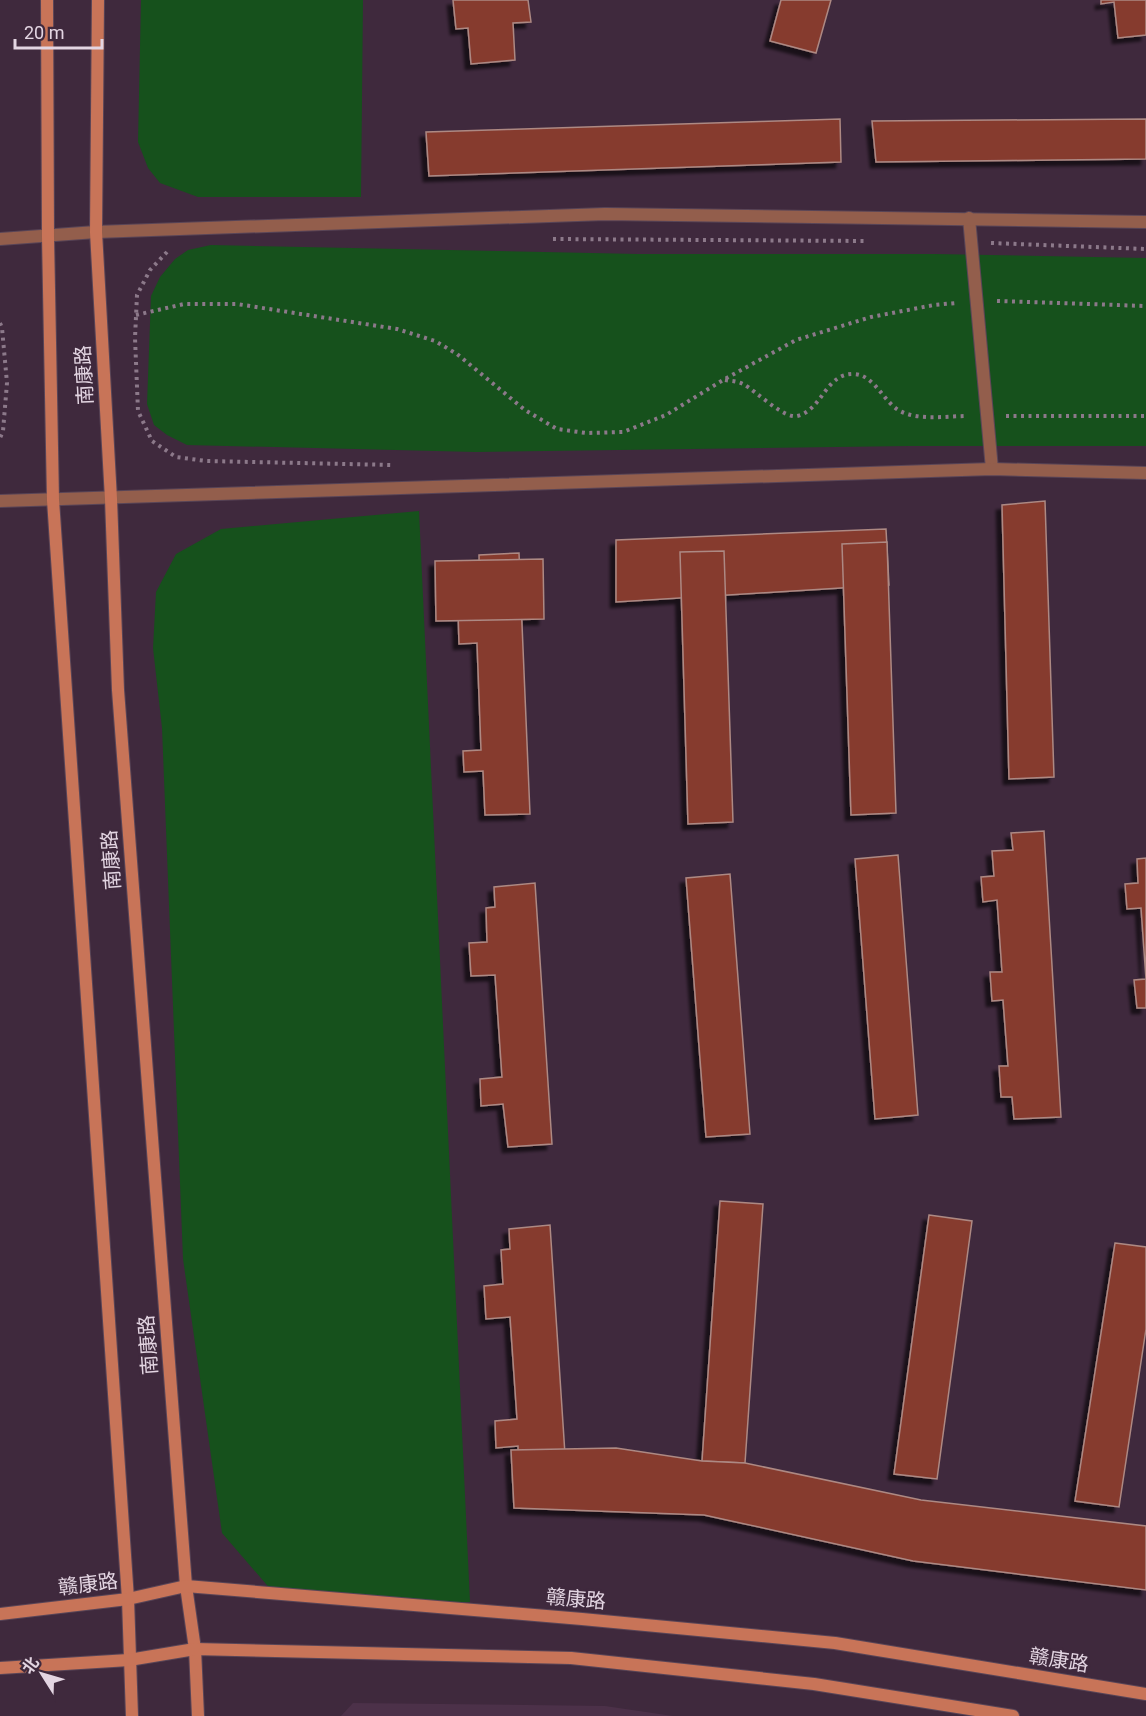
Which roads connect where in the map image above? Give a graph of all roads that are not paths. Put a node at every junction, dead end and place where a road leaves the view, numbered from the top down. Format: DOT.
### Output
graph roads {
  1 [pos="47,0"];
  2 [pos="98,0"];
  3 [pos="969,218"];
  4 [pos="1146,222"];
  5 [pos="96,232"];
  6 [pos="48,237"];
  7 [pos="0,239"];
  8 [pos="992,469"];
  9 [pos="1146,473"];
  10 [pos="111,498"];
  11 [pos="53,500"];
  12 [pos="0,501"];
  13 [pos="186,1586"];
  14 [pos="128,1599"];
  15 [pos="0,1614"];
  16 [pos="195,1648"];
  17 [pos="129,1660"];
  18 [pos="0,1668"];
  19 [pos="1146,1694"];
  20 [pos="132,1716"];
  21 [pos="198,1716"];
  22 [pos="1013,1716"];
  1 -- 6 [label="main road, 南康路"];
  2 -- 5 [label="main road, 南康路"];
  3 -- 4 [label="street"];
  3 -- 5 [label="street"];
  3 -- 8 [label="street"];
  5 -- 6 [label="street"];
  5 -- 10 [label="main road, 南康路"];
  6 -- 7 [label="street"];
  6 -- 11 [label="main road, 南康路"];
  8 -- 9 [label="street"];
  8 -- 10 [label="street"];
  10 -- 11 [label="street"];
  10 -- 13 [label="main road, 南康路"];
  11 -- 12 [label="street"];
  11 -- 14 [label="main road, 南康路"];
  13 -- 14 [label="main road, 赣康路"];
  13 -- 16 [label="main road, 南康路"];
  13 -- 19 [label="main road, 赣康路"];
  14 -- 15 [label="main road, 赣康路"];
  14 -- 17 [label="main road, 南康路"];
  16 -- 17 [label="main road"];
  16 -- 21 [label="main road, 南康路"];
  16 -- 22 [label="main road"];
  17 -- 18 [label="main road"];
  17 -- 20 [label="main road, 南康路"];
}
